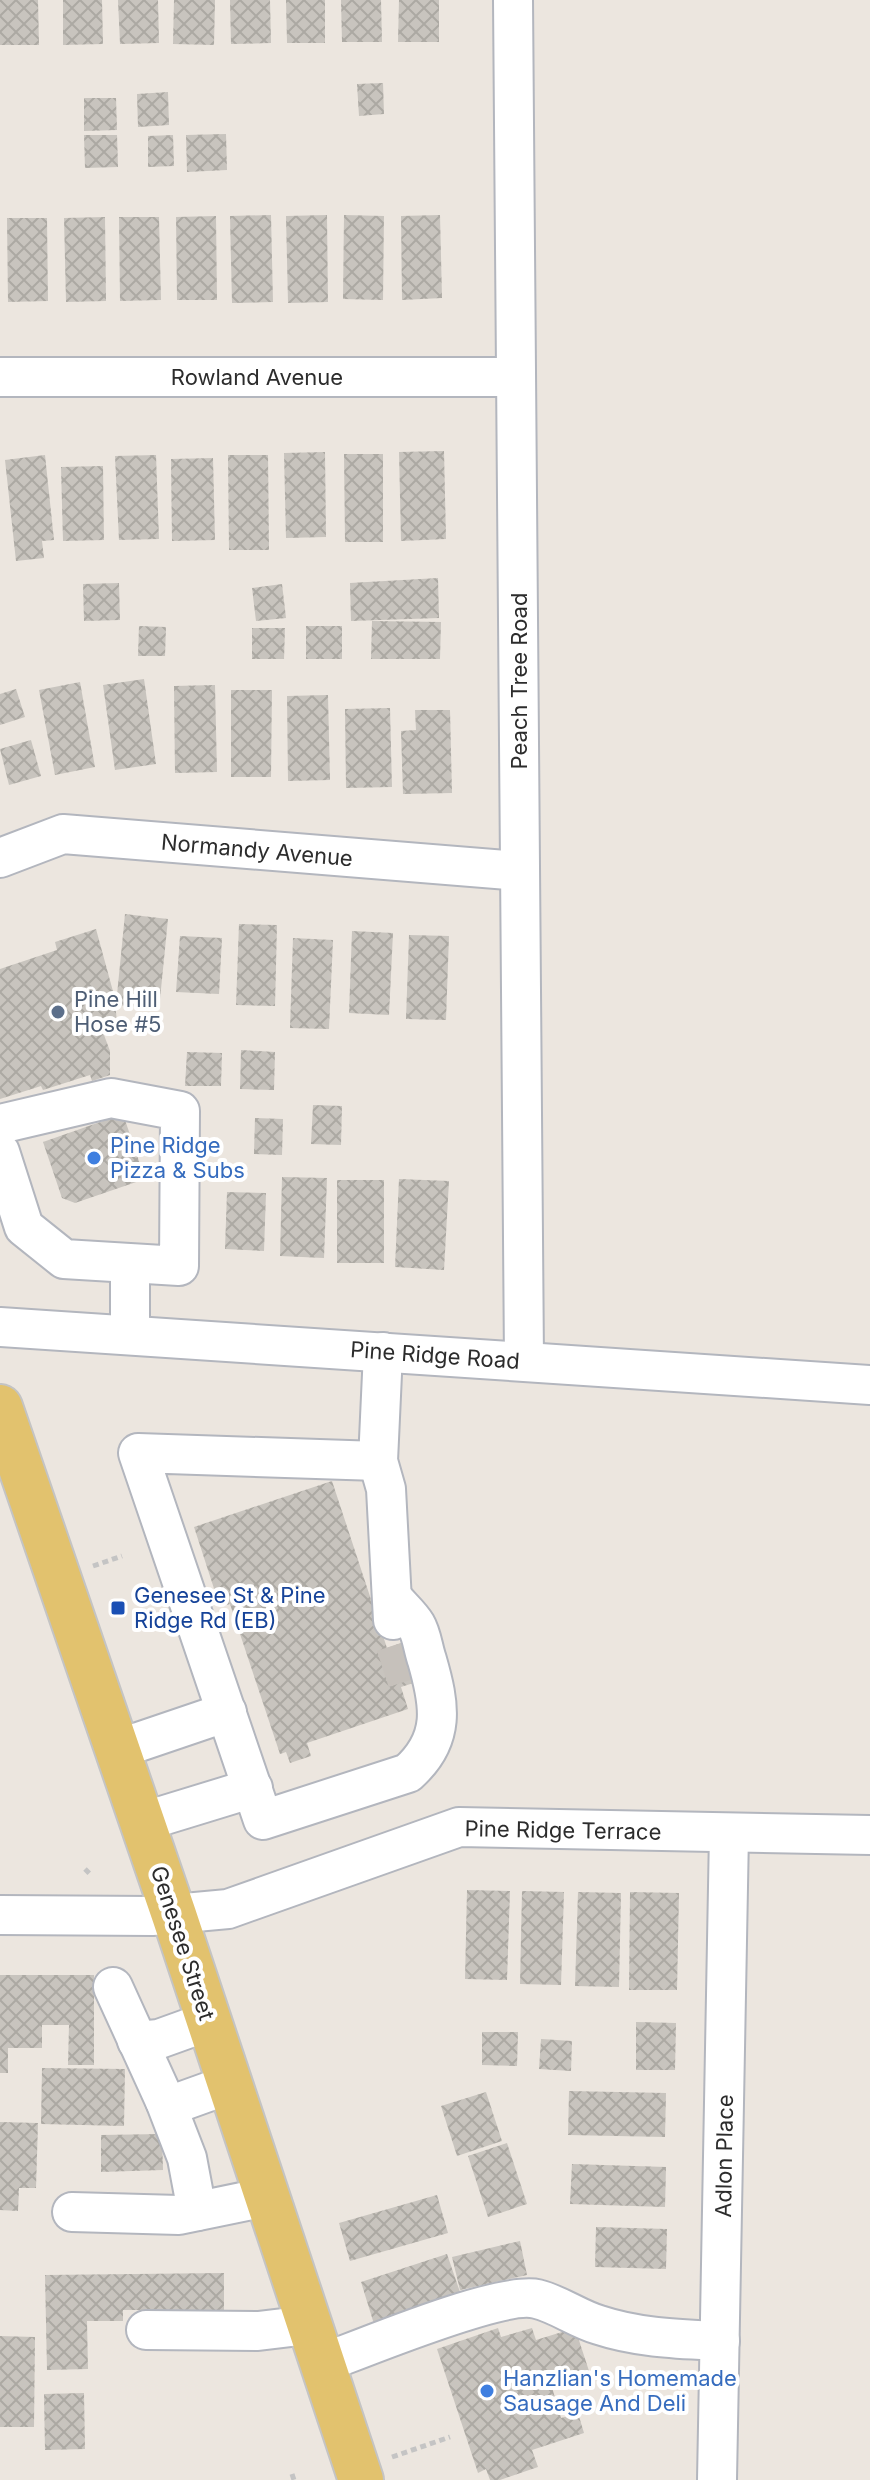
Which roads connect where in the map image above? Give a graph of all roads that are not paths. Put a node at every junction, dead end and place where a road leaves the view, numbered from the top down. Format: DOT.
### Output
graph roads {
  1 [pos="513,0"];
  2 [pos="0,377"];
  3 [pos="515,377"];
  4 [pos="0,858"];
  5 [pos="519,871"];
  6 [pos="0,1148"];
  7 [pos="130,1264"];
  8 [pos="0,1327"];
  9 [pos="130,1335"];
  10 [pos="383,1352"];
  11 [pos="524,1361"];
  12 [pos="870,1385"];
  13 [pos="0,1407"];
  14 [pos="378,1461"];
  15 [pos="392,1597"];
  16 [pos="395,1645"];
  17 [pos="408,1685"];
  18 [pos="227,1712"];
  19 [pos="437,1717"];
  20 [pos="118,1749"];
  21 [pos="253,1788"];
  22 [pos="142,1822"];
  23 [pos="729,1833"];
  24 [pos="870,1835"];
  25 [pos="0,1915"];
  26 [pos="174,1915"];
  27 [pos="113,1987"];
  28 [pos="209,2021"];
  29 [pos="137,2041"];
  30 [pos="230,2084"];
  31 [pos="165,2101"];
  32 [pos="266,2197"];
  33 [pos="197,2211"];
  34 [pos="72,2212"];
  35 [pos="146,2330"];
  36 [pos="720,2341"];
  37 [pos="315,2345"];
  38 [pos="378,2468"];
  39 [pos="717,2480"];
  1 -- 3 [label="street, Peach Tree Road"];
  2 -- 3 [label="street, Rowland Avenue"];
  3 -- 5 [label="street, Peach Tree Road"];
  4 -- 5 [label="street, Normandy Avenue"];
  5 -- 11 [label="street, Peach Tree Road"];
  6 -- 7 [label="street"];
  6 -- 7 [label="street"];
  7 -- 9 [label="street"];
  8 -- 9 [label="street, Pine Ridge Road"];
  9 -- 10 [label="street, Pine Ridge Road"];
  10 -- 11 [label="street, Pine Ridge Road"];
  10 -- 14 [label="street"];
  11 -- 12 [label="street, Pine Ridge Road"];
  13 -- 20 [label="main road, Genesee Street"];
  14 -- 15 [label="street"];
  14 -- 18 [label="street"];
  15 -- 16 [label="street"];
  15 -- 19 [label="street"];
  17 -- 19 [label="street"];
  18 -- 20 [label="street"];
  18 -- 21 [label="street"];
  19 -- 21 [label="street"];
  20 -- 22 [label="main road, Genesee Street"];
  21 -- 22 [label="street"];
  22 -- 26 [label="main road, Genesee Street"];
  23 -- 24 [label="street, Pine Ridge Terrace"];
  23 -- 26 [label="street, Pine Ridge Terrace"];
  23 -- 36 [label="street, Adlon Place"];
  25 -- 26 [label="street, Pine Ridge Terrace"];
  26 -- 28 [label="main road, Genesee Street"];
  27 -- 29 [label="street"];
  28 -- 29 [label="street"];
  28 -- 30 [label="main road, Genesee Street"];
  29 -- 31 [label="street"];
  30 -- 31 [label="street"];
  30 -- 32 [label="main road, Genesee Street"];
  31 -- 33 [label="street"];
  32 -- 33 [label="street"];
  32 -- 37 [label="main road, Genesee Street"];
  33 -- 34 [label="street"];
  35 -- 37 [label="street"];
  36 -- 37 [label="street"];
  36 -- 39 [label="street, Adlon Place"];
  37 -- 38 [label="main road, Genesee Street"];
}
